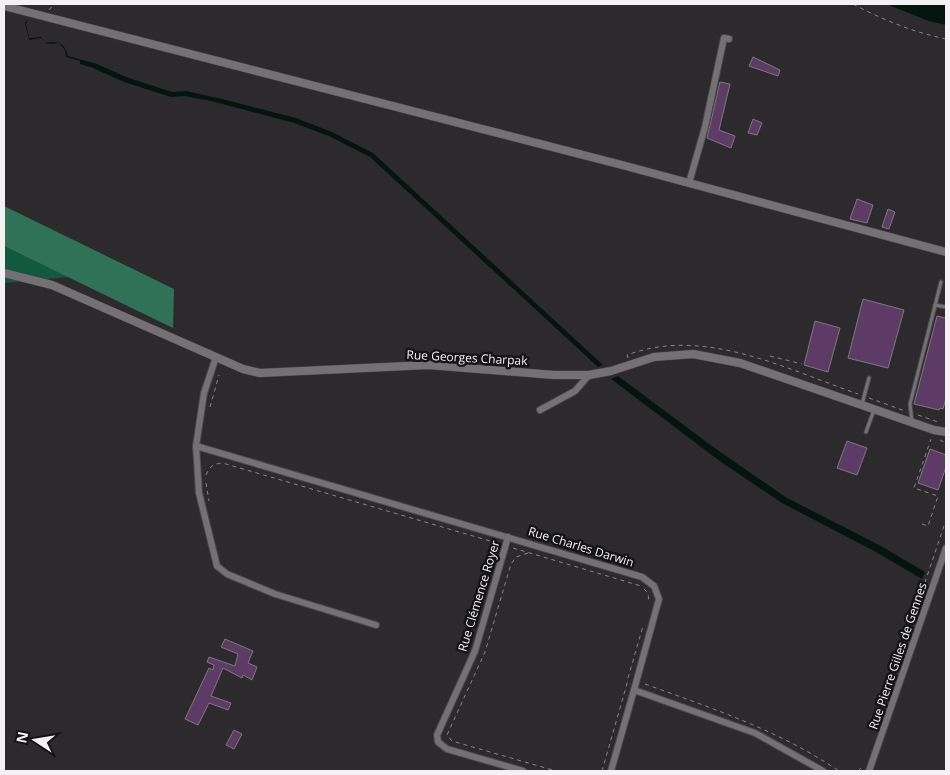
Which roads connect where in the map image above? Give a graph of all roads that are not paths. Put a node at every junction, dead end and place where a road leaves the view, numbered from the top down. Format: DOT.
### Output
graph roads {
  1 [pos="4,6"];
  2 [pos="729,39"];
  3 [pos="689,183"];
  4 [pos="946,252"];
  5 [pos="4,274"];
  6 [pos="940,282"];
  7 [pos="935,305"];
  8 [pos="946,307"];
  9 [pos="216,357"];
  10 [pos="589,375"];
  11 [pos="870,378"];
  12 [pos="862,405"];
  13 [pos="874,409"];
  14 [pos="540,410"];
  15 [pos="912,422"];
  16 [pos="866,432"];
  17 [pos="946,432"];
  18 [pos="933,433"];
  19 [pos="943,439"];
  20 [pos="196,446"];
  21 [pos="508,537"];
  22 [pos="946,548"];
  23 [pos="376,626"];
  24 [pos="634,690"];
  25 [pos="523,771"];
  26 [pos="611,771"];
  27 [pos="823,771"];
  28 [pos="869,771"];
  1 -- 3 [label="street"];
  2 -- 3 [label="street"];
  3 -- 4 [label="street"];
  5 -- 9 [label="street, Rue Georges Charpak"];
  6 -- 7 [label="lane"];
  7 -- 8 [label="lane"];
  7 -- 15 [label="lane"];
  9 -- 10 [label="street, Rue Georges Charpak"];
  9 -- 20 [label="street"];
  10 -- 12 [label="street, Rue Georges Charpak"];
  10 -- 14 [label="street"];
  11 -- 12 [label="lane"];
  12 -- 13 [label="street, Rue Georges Charpak"];
  13 -- 15 [label="street, Rue Georges Charpak"];
  13 -- 16 [label="lane"];
  15 -- 18 [label="street, Rue Georges Charpak"];
  17 -- 18 [label="street, Rue Georges Charpak"];
  18 -- 19 [label="street, Rue Georges Charpak"];
  20 -- 21 [label="street, Rue Charles Darwin"];
  20 -- 23 [label="street"];
  21 -- 24 [label="street, Rue Charles Darwin"];
  21 -- 25 [label="street, Rue Clémence Royer"];
  22 -- 28 [label="street, Rue Pierre Gilles de Gennes"];
  24 -- 26 [label="street"];
  24 -- 27 [label="street"];
}
